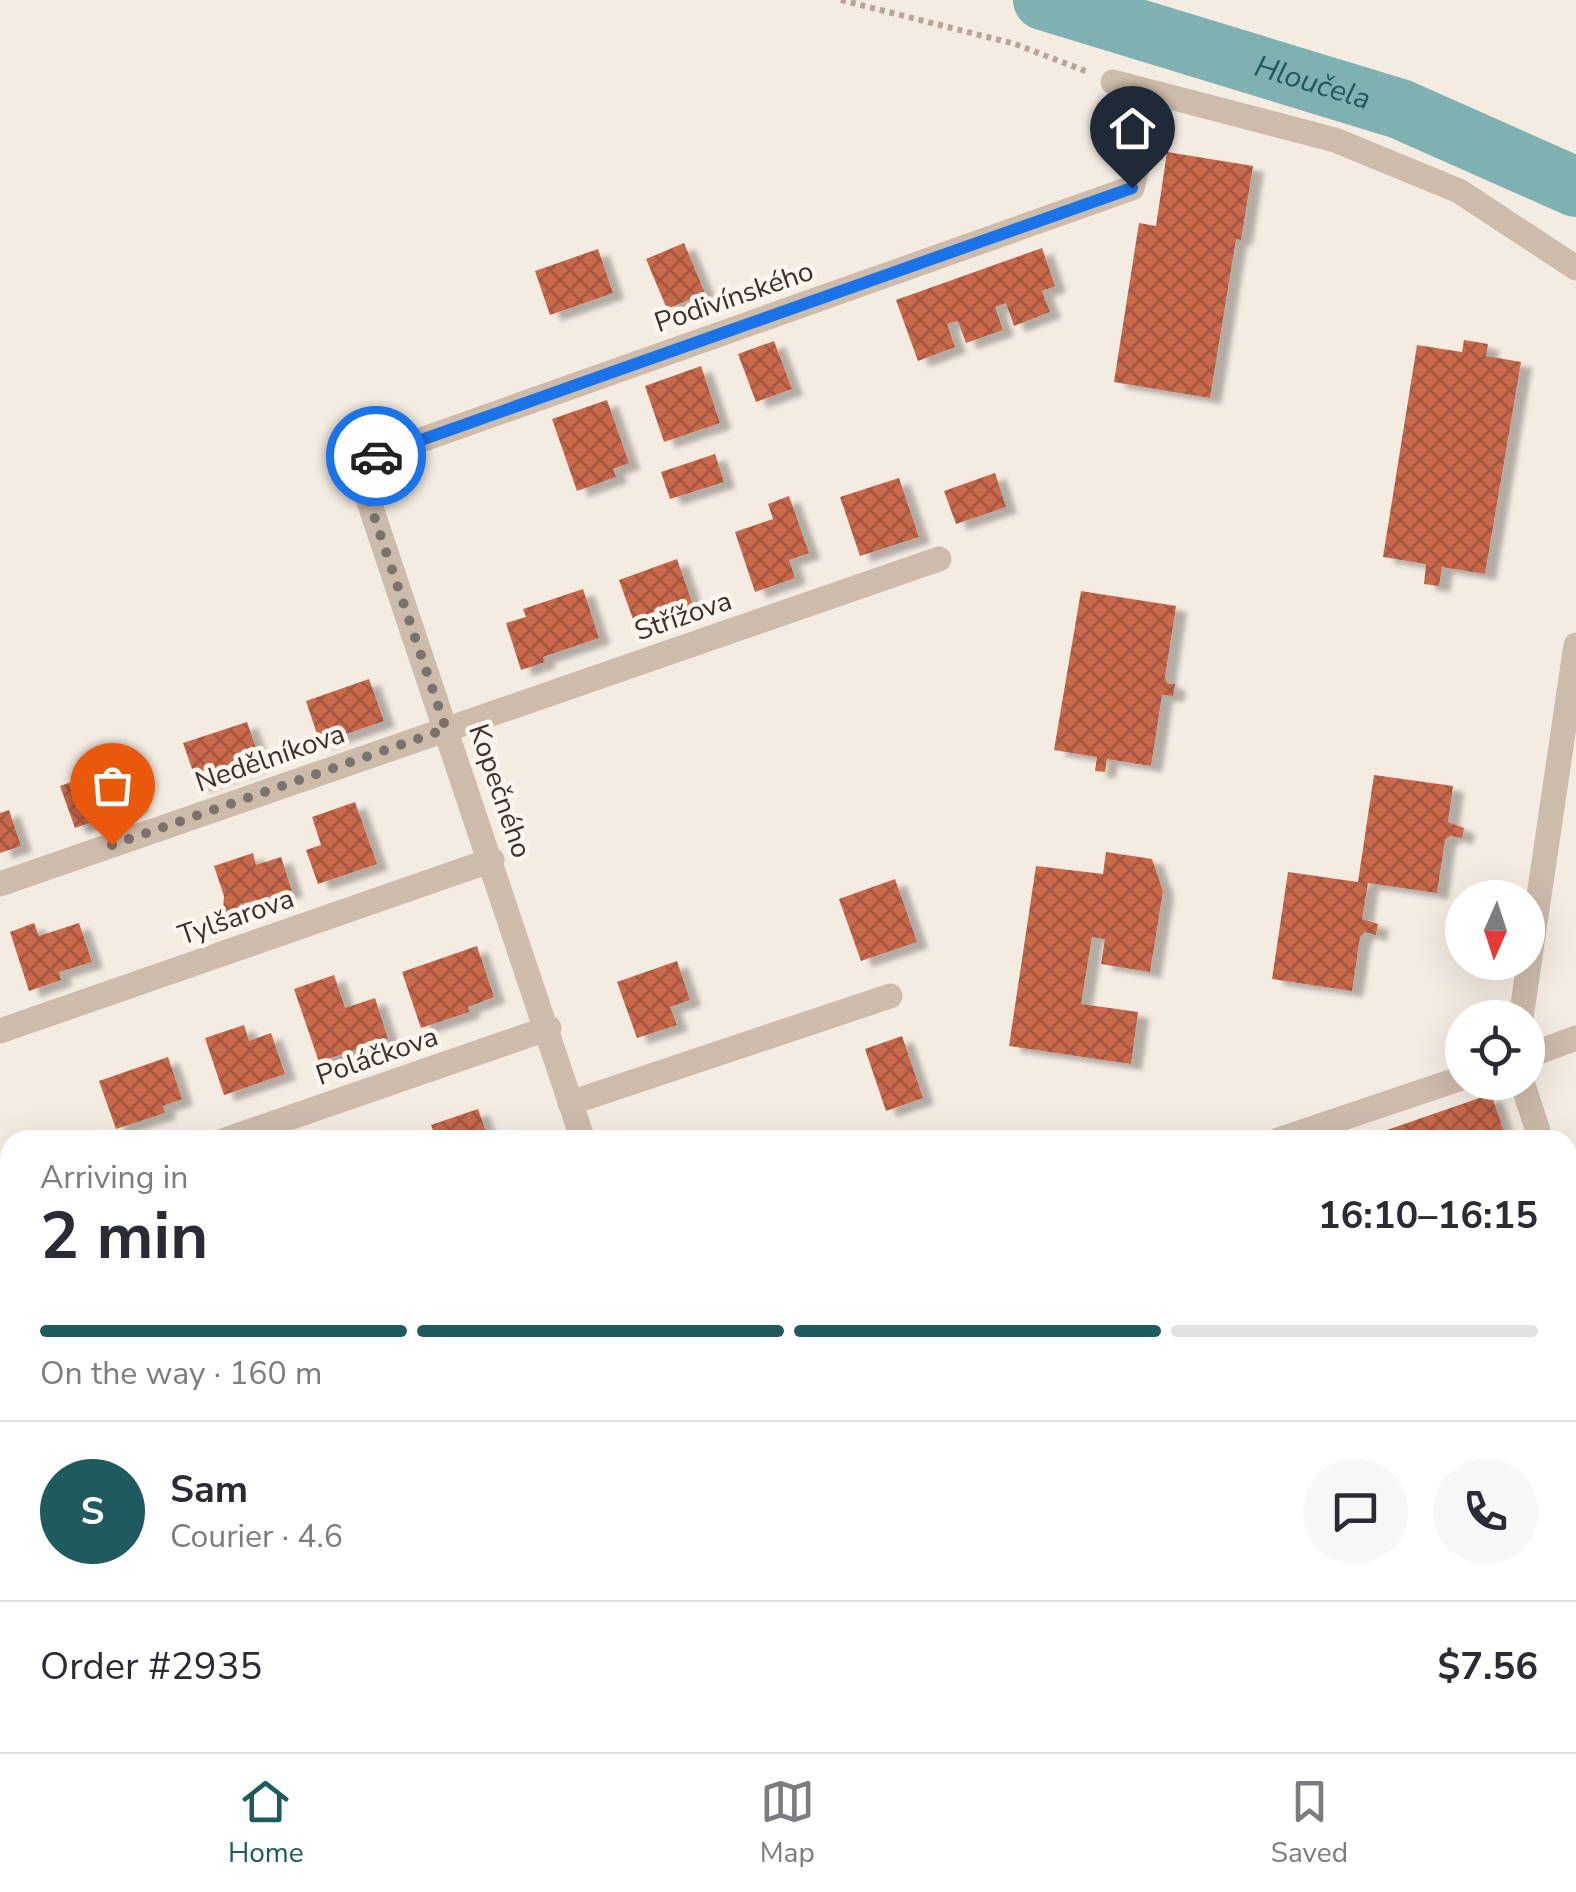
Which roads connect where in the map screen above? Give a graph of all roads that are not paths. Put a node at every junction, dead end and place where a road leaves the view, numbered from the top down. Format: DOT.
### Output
graph roads {
  1 [pos="1113,82"];
  2 [pos="1156,93"];
  3 [pos="1576,268"];
  4 [pos="356,463"];
  5 [pos="940,559"];
  6 [pos="1576,645"];
  7 [pos="446,729"];
  8 [pos="492,860"];
  9 [pos="0,884"];
  10 [pos="890,996"];
  11 [pos="1524,1000"];
  12 [pos="548,1028"];
  13 [pos="0,1031"];
  14 [pos="1576,1038"];
  15 [pos="1545,1050"];
  16 [pos="1445,1084"];
  17 [pos="1528,1100"];
  18 [pos="570,1103"];
  19 [pos="254,1130"];
  20 [pos="579,1130"];
  21 [pos="1308,1130"];
  22 [pos="1538,1130"];
  1 -- 2 [label="street"];
  2 -- 3 [label="street"];
  2 -- 4 [label="street, Podivínského"];
  4 -- 7 [label="street, Kopečného"];
  5 -- 7 [label="street, Střížova"];
  6 -- 11 [label="street"];
  7 -- 8 [label="street, Kopečného"];
  7 -- 9 [label="street, Nedělníkova"];
  8 -- 12 [label="street, Kopečného"];
  8 -- 13 [label="street, Tylšarova"];
  10 -- 18 [label="street"];
  12 -- 18 [label="street, Kopečného"];
  12 -- 19 [label="street, Poláčkova"];
  14 -- 15 [label="street"];
  16 -- 21 [label="street"];
  17 -- 22 [label="street"];
  18 -- 20 [label="street, Kopečného"];
}
